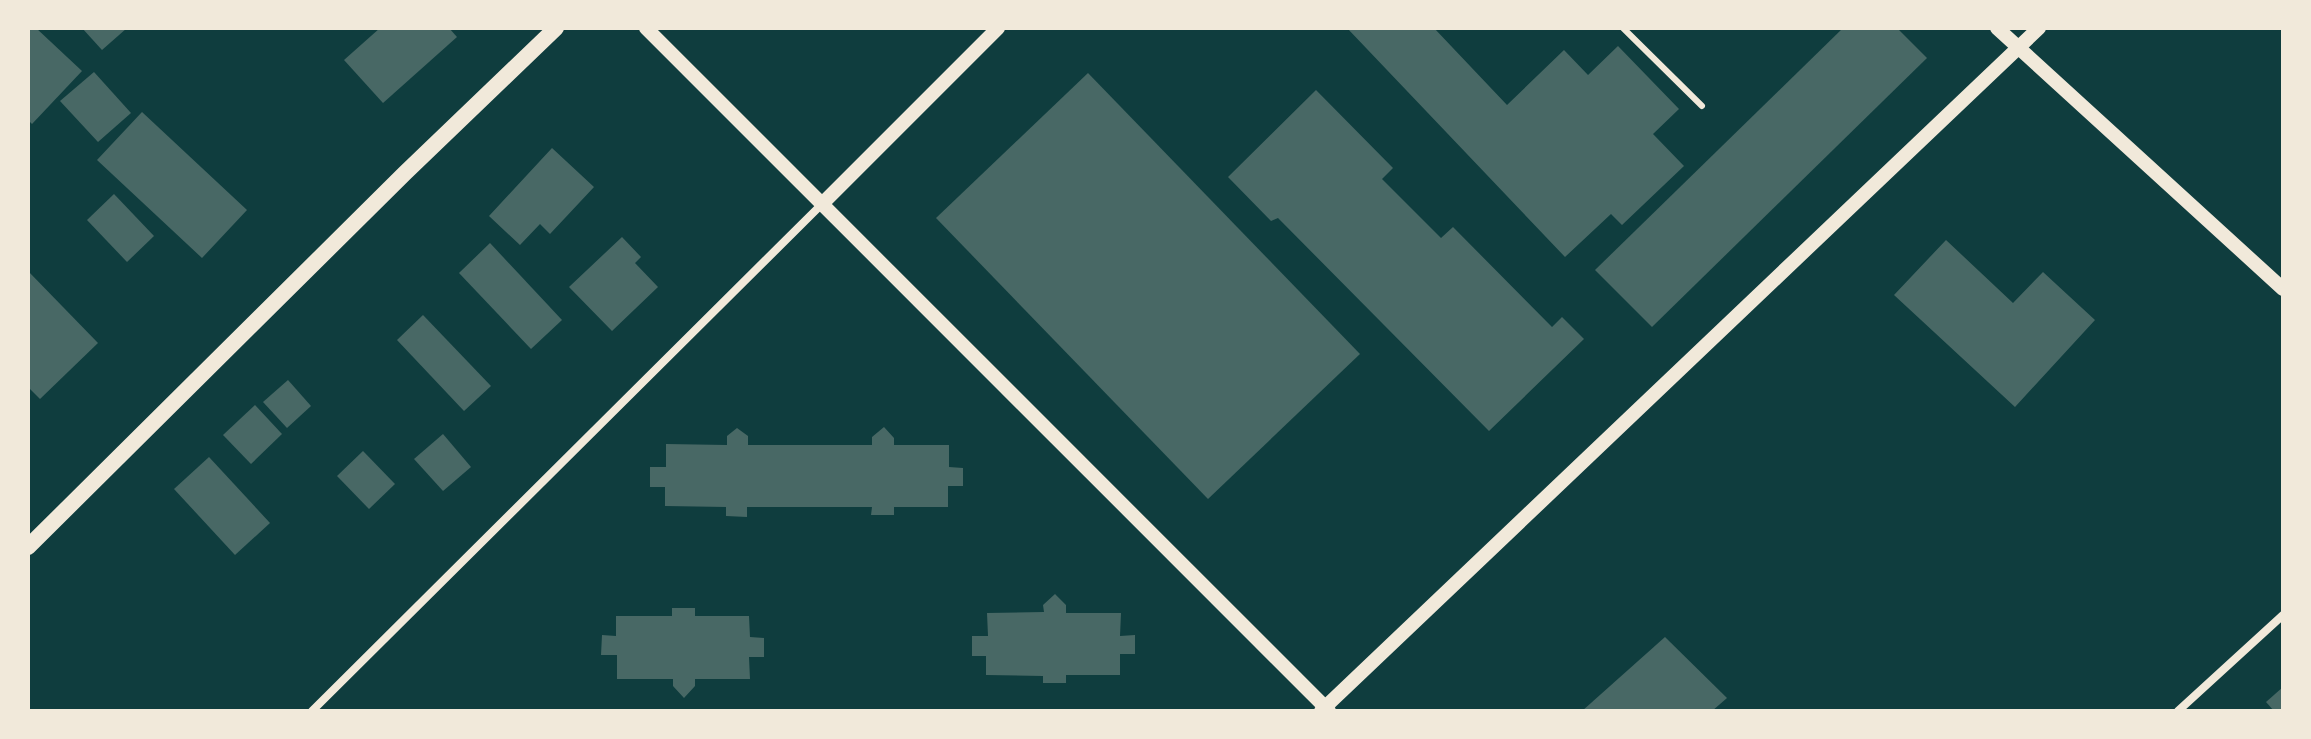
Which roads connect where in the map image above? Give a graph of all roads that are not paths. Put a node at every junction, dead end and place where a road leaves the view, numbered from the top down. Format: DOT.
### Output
graph roads {
  1 [pos="556,28"];
  2 [pos="646,28"];
  3 [pos="998,28"];
  4 [pos="1623,28"];
  5 [pos="1997,28"];
  6 [pos="2039,28"];
  7 [pos="2017,49"];
  8 [pos="1702,106"];
  9 [pos="822,204"];
  10 [pos="2283,289"];
  11 [pos="28,547"];
  12 [pos="2283,615"];
  13 [pos="1325,710"];
  14 [pos="312,711"];
  15 [pos="2178,711"];
  1 -- 11 [label="main road"];
  2 -- 9 [label="street"];
  3 -- 9 [label="street"];
  4 -- 8 [label="lane"];
  5 -- 7 [label="street"];
  6 -- 7 [label="street"];
  7 -- 10 [label="street"];
  7 -- 13 [label="street"];
  9 -- 13 [label="street"];
  9 -- 14 [label="street"];
  12 -- 15 [label="street"];
}
